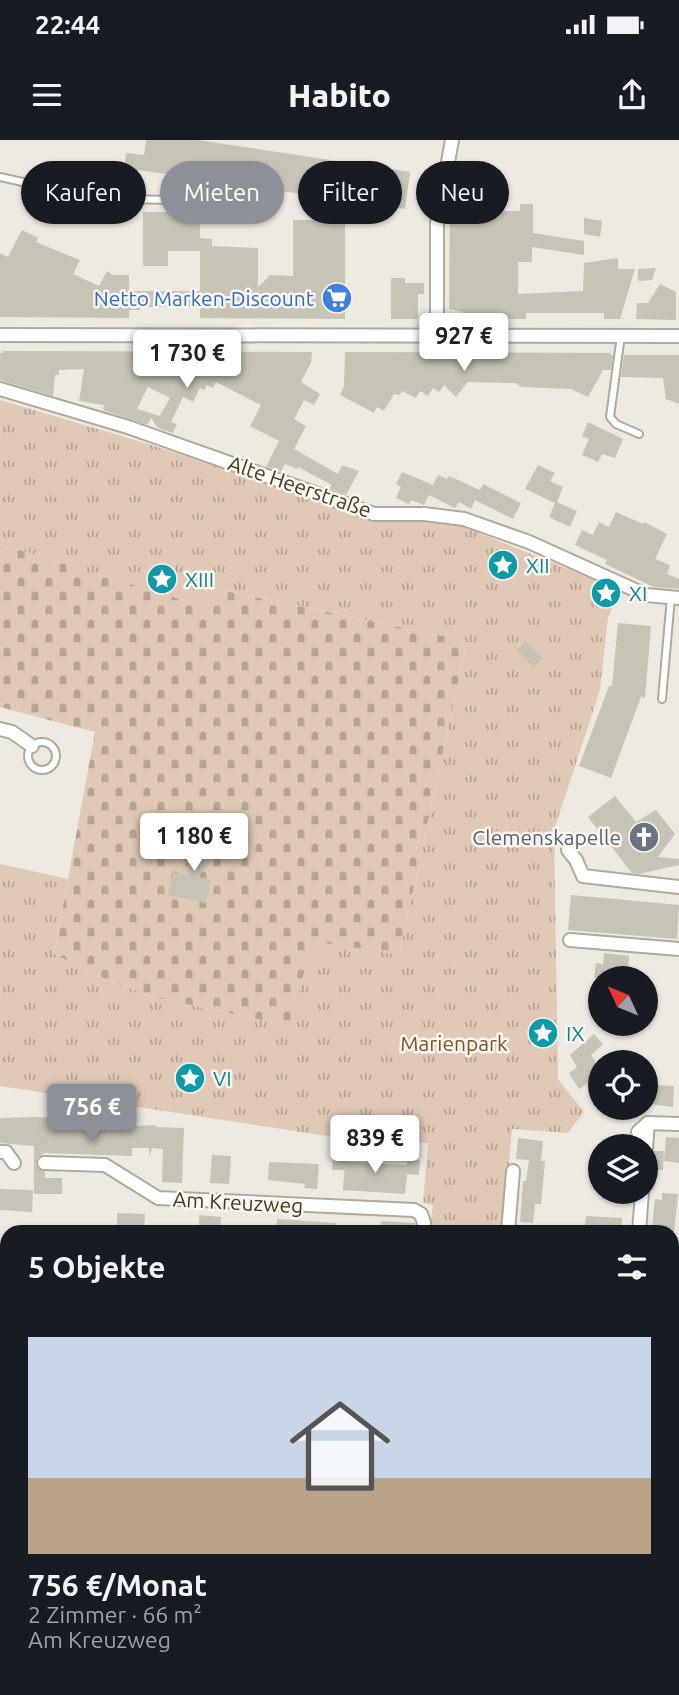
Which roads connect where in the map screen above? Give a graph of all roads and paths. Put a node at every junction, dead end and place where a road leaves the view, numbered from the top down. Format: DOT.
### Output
graph roads {
  1 [pos="452,140"];
  2 [pos="0,177"];
  3 [pos="160,200"];
  4 [pos="0,335"];
  5 [pos="437,335"];
  6 [pos="621,335"];
  7 [pos="679,336"];
  8 [pos="0,389"];
  9 [pos="639,434"];
  10 [pos="675,598"];
  11 [pos="662,699"];
  12 [pos="0,729"];
  13 [pos="32,746"];
  14 [pos="568,850"];
  15 [pos="679,887"];
  16 [pos="570,940"];
  17 [pos="679,949"];
  18 [pos="679,1124"];
  19 [pos="644,1134"];
  20 [pos="3,1152"];
  21 [pos="14,1163"];
  22 [pos="44,1163"];
  23 [pos="513,1171"];
  24 [pos="641,1204"];
  25 [pos="424,1225"];
  26 [pos="509,1225"];
  27 [pos="640,1225"];
  1 -- 5 [label="street"];
  2 -- 3 [label="lane"];
  4 -- 5 [label="street"];
  5 -- 6 [label="street"];
  6 -- 7 [label="street"];
  6 -- 9 [label="lane"];
  8 -- 10 [label="street, Alte Heerstraße"];
  10 -- 11 [label="lane"];
  12 -- 13 [label="street"];
  13 -- 13 [label="lane"];
  14 -- 15 [label="street"];
  16 -- 17 [label="street"];
  18 -- 19 [label="street"];
  20 -- 21 [label="street"];
  22 -- 25 [label="street, Am Kreuzweg"];
  23 -- 26 [label="street"];
  24 -- 27 [label="street"];
}
